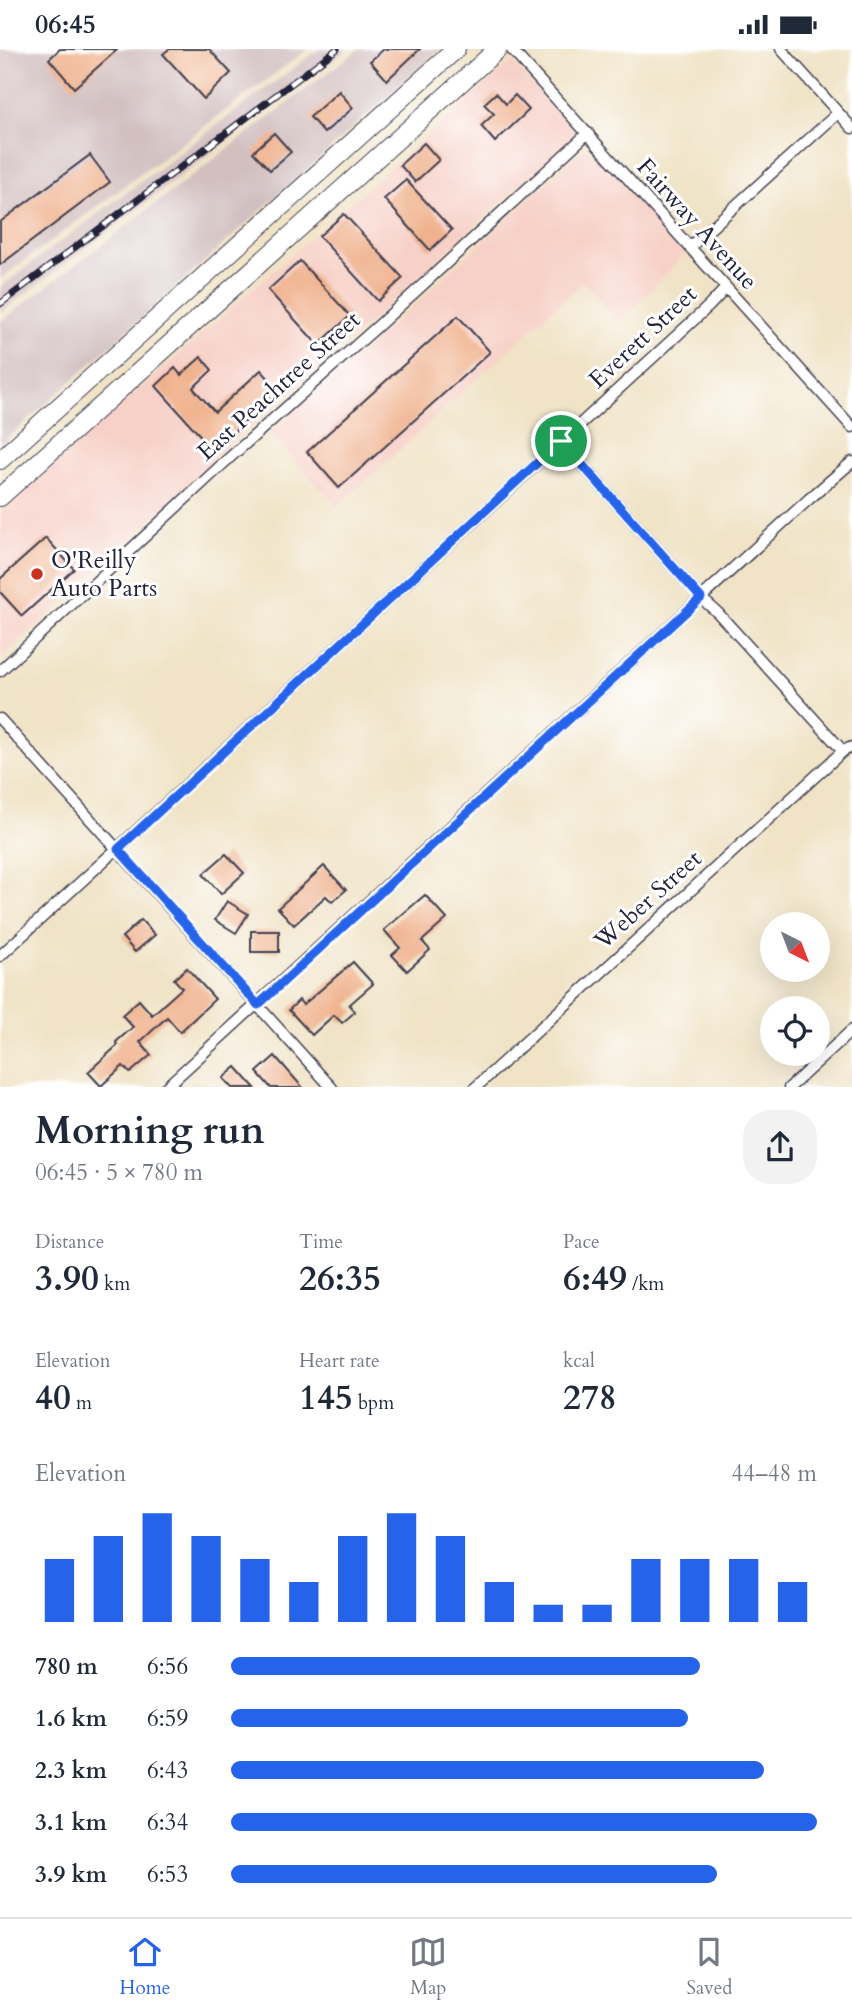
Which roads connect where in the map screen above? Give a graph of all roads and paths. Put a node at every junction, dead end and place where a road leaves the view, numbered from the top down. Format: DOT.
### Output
graph roads {
  1 [pos="456,49"];
  2 [pos="498,49"];
  3 [pos="511,49"];
  4 [pos="781,49"];
  5 [pos="838,113"];
  6 [pos="852,128"];
  7 [pos="588,133"];
  8 [pos="690,247"];
  9 [pos="726,288"];
  10 [pos="180,297"];
  11 [pos="198,318"];
  12 [pos="852,427"];
  13 [pos="561,441"];
  14 [pos="0,460"];
  15 [pos="852,462"];
  16 [pos="0,497"];
  17 [pos="701,598"];
  18 [pos="0,671"];
  19 [pos="0,719"];
  20 [pos="848,749"];
  21 [pos="118,849"];
  22 [pos="0,956"];
  23 [pos="258,1005"];
  24 [pos="852,1030"];
  25 [pos="165,1087"];
  26 [pos="332,1087"];
  27 [pos="475,1087"];
  28 [pos="789,1087"];
  1 -- 10 [label="main road"];
  2 -- 11 [label="main road"];
  3 -- 7 [label="street, Fairway Avenue"];
  4 -- 5 [label="street"];
  5 -- 6 [label="street"];
  5 -- 8 [label="street"];
  7 -- 8 [label="street, Fairway Avenue"];
  7 -- 18 [label="street, East Peachtree Street"];
  8 -- 9 [label="street, Fairway Avenue"];
  9 -- 12 [label="street, Fairway Avenue"];
  9 -- 13 [label="street, Everett Street"];
  10 -- 11 [label="main road"];
  10 -- 14 [label="main road"];
  11 -- 16 [label="main road"];
  13 -- 17 [label="street"];
  13 -- 21 [label="street, Everett Street"];
  15 -- 17 [label="street"];
  17 -- 20 [label="street"];
  17 -- 23 [label="street"];
  19 -- 21 [label="street"];
  20 -- 27 [label="street, Weber Street"];
  21 -- 22 [label="street, Everett Street"];
  21 -- 23 [label="street"];
  23 -- 25 [label="street"];
  23 -- 26 [label="street"];
  24 -- 28 [label="street"];
}
